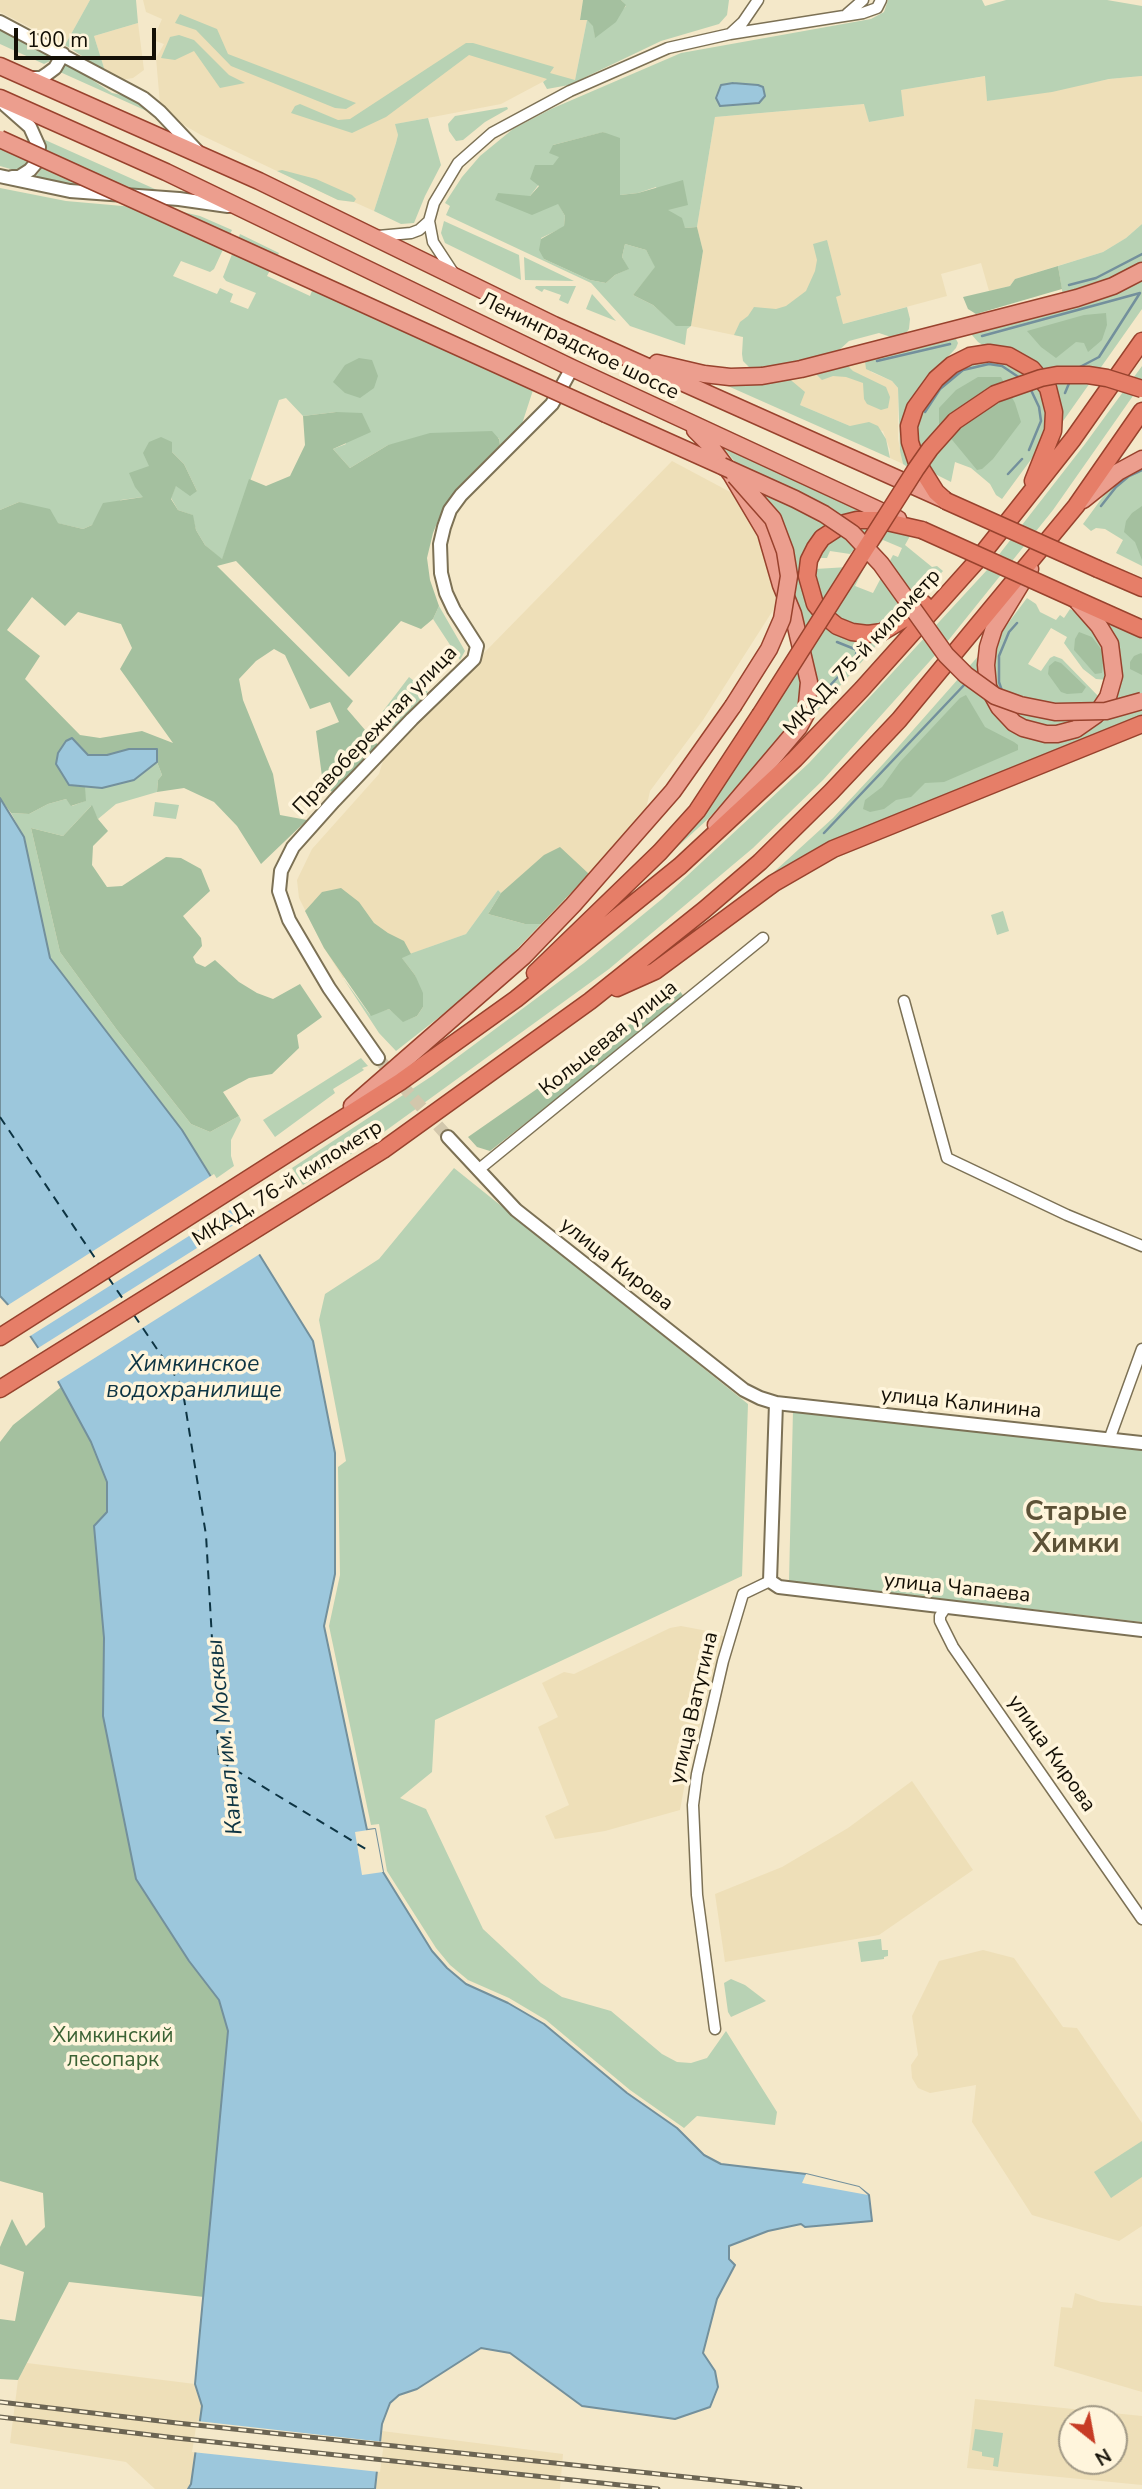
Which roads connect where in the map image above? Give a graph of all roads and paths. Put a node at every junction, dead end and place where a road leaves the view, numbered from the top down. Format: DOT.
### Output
graph roads {
  1 [pos="758,0"];
  2 [pos="863,0"];
  3 [pos="881,0"];
  4 [pos="844,16"];
  5 [pos="0,22"];
  6 [pos="730,34"];
  7 [pos="63,54"];
  8 [pos="0,66"];
  9 [pos="29,78"];
  10 [pos="0,99"];
  11 [pos="0,139"];
  12 [pos="200,154"];
  13 [pos="4,177"];
  14 [pos="241,208"];
  15 [pos="429,221"];
  16 [pos="375,236"];
  17 [pos="1142,271"];
  18 [pos="457,278"];
  19 [pos="1142,341"];
  20 [pos="613,352"];
  21 [pos="572,368"];
  22 [pos="1142,389"];
  23 [pos="1142,411"];
  24 [pos="689,423"];
  25 [pos="1142,459"];
  26 [pos="722,466"];
  27 [pos="946,501"];
  28 [pos="1024,502"];
  29 [pos="1076,506"];
  30 [pos="922,530"];
  31 [pos="1042,549"];
  32 [pos="975,563"];
  33 [pos="1098,569"];
  34 [pos="1142,581"];
  35 [pos="1142,588"];
  36 [pos="1075,599"];
  37 [pos="1142,629"];
  38 [pos="1142,701"];
  39 [pos="1142,724"];
  40 [pos="680,866"];
  41 [pos="764,938"];
  42 [pos="573,954"];
  43 [pos="590,1001"];
  44 [pos="904,1001"];
  45 [pos="472,1032"];
  46 [pos="378,1058"];
  47 [pos="448,1137"];
  48 [pos="310,1142"];
  49 [pos="478,1170"];
  50 [pos="1142,1246"];
  51 [pos="0,1337"];
  52 [pos="1142,1349"];
  53 [pos="2,1388"];
  54 [pos="776,1403"];
  55 [pos="1109,1440"];
  56 [pos="1142,1443"];
  57 [pos="770,1581"];
  58 [pos="946,1608"];
  59 [pos="1142,1629"];
  60 [pos="1142,1919"];
  61 [pos="715,2029"];
  1 -- 6 [label="street"];
  2 -- 4 [label="street"];
  3 -- 4 [label="street"];
  4 -- 6 [label="street"];
  5 -- 7 [label="street"];
  6 -- 15 [label="street"];
  7 -- 9 [label="street"];
  7 -- 12 [label="street"];
  8 -- 9 [label="main road, Ленинградское шоссе"];
  9 -- 12 [label="main road, Ленинградское шоссе"];
  10 -- 13 [label="street"];
  10 -- 14 [label="main road, Ленинградское шоссе"];
  11 -- 26 [label="main road, bridge"];
  12 -- 16 [label="main road, Ленинградское шоссе"];
  13 -- 14 [label="street"];
  14 -- 21 [label="main road, Ленинградское шоссе"];
  15 -- 16 [label="street"];
  15 -- 18 [label="street"];
  16 -- 18 [label="main road, Ленинградское шоссе"];
  17 -- 20 [label="main road"];
  18 -- 20 [label="main road, Ленинградское шоссе"];
  19 -- 28 [label="highway, МКАД, 75-й километр"];
  20 -- 27 [label="main road, Ленинградское шоссе"];
  21 -- 24 [label="main road, Ленинградское шоссе"];
  21 -- 46 [label="street, Правобережная улица"];
  22 -- 45 [label="highway, bridge"];
  23 -- 29 [label="highway"];
  24 -- 30 [label="main road, Ленинградское шоссе"];
  24 -- 40 [label="main road"];
  25 -- 29 [label="main road"];
  26 -- 38 [label="main road, bridge"];
  26 -- 48 [label="main road, bridge"];
  27 -- 28 [label="highway"];
  27 -- 33 [label="highway, Ленинградское шоссе, bridge"];
  28 -- 32 [label="highway, МКАД, 75-й километр"];
  29 -- 31 [label="highway"];
  30 -- 32 [label="highway"];
  30 -- 36 [label="highway, Ленинградское шоссе, bridge"];
  31 -- 36 [label="main road"];
  31 -- 43 [label="highway"];
  32 -- 40 [label="highway, МКАД, 75-й километр"];
  33 -- 34 [label="main road"];
  33 -- 35 [label="highway, Ленинградское шоссе"];
  36 -- 37 [label="highway, Ленинградское шоссе"];
  39 -- 43 [label="highway"];
  40 -- 42 [label="highway, МКАД, 75-й километр"];
  41 -- 49 [label="street, Кольцевая улица"];
  42 -- 45 [label="highway, МКАД, 76-й километр"];
  43 -- 53 [label="highway, МКАД, 76-й километр"];
  44 -- 50 [label="street"];
  45 -- 48 [label="highway, МКАД, 76-й километр"];
  47 -- 49 [label="street, улица Кирова"];
  48 -- 51 [label="highway, МКАД, 76-й километр"];
  49 -- 54 [label="street, улица Кирова"];
  52 -- 55 [label="street"];
  54 -- 55 [label="street, улица Калинина"];
  54 -- 57 [label="street"];
  55 -- 56 [label="street, улица Калинина"];
  57 -- 58 [label="street, улица Чапаева"];
  57 -- 61 [label="street, улица Ватутина"];
  58 -- 59 [label="street, улица Чапаева"];
  58 -- 60 [label="street, улица Кирова"];
}
